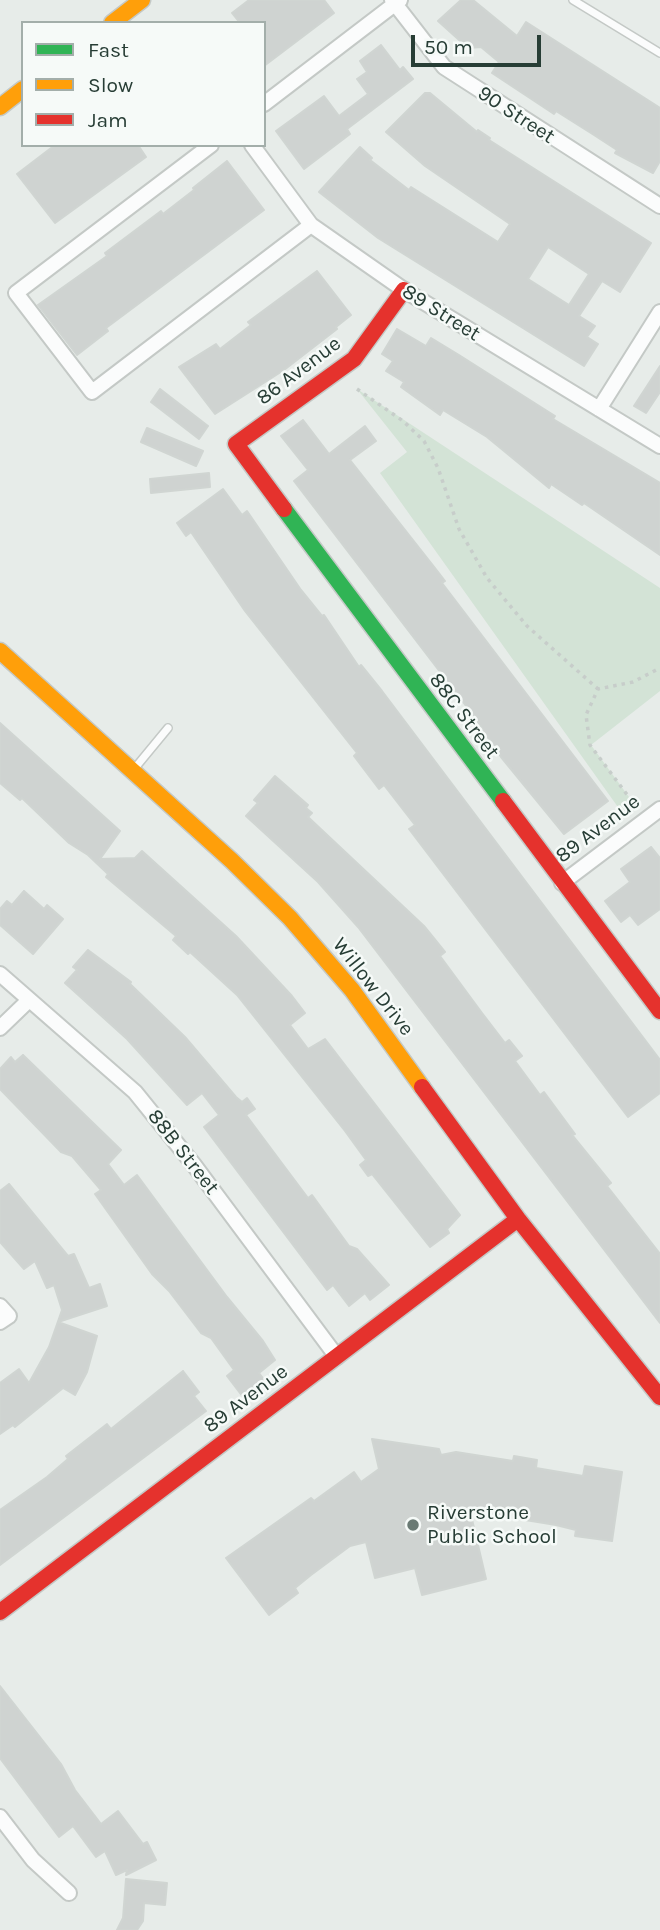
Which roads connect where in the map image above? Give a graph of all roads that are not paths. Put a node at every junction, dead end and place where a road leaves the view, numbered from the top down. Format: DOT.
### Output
graph roads {
  1 [pos="142,0"];
  2 [pos="573,0"];
  3 [pos="396,1"];
  4 [pos="115,21"];
  5 [pos="660,53"];
  6 [pos="21,91"];
  7 [pos="266,102"];
  8 [pos="0,107"];
  9 [pos="208,147"];
  10 [pos="252,147"];
  11 [pos="660,206"];
  12 [pos="311,225"];
  13 [pos="404,290"];
  14 [pos="660,312"];
  15 [pos="599,409"];
  16 [pos="236,444"];
  17 [pos="660,446"];
  18 [pos="0,652"];
  19 [pos="168,728"];
  20 [pos="132,771"];
  21 [pos="660,809"];
  22 [pos="562,883"];
  23 [pos="0,974"];
  24 [pos="28,1001"];
  25 [pos="660,1011"];
  26 [pos="0,1028"];
  27 [pos="518,1219"];
  28 [pos="337,1357"];
  29 [pos="660,1397"];
  30 [pos="0,1612"];
  31 [pos="0,1817"];
  32 [pos="69,1893"];
  1 -- 4 [label="street"];
  2 -- 5 [label="lane"];
  3 -- 7 [label="street"];
  3 -- 11 [label="street, 90 Street"];
  6 -- 8 [label="street"];
  9 -- 12 [label="street"];
  10 -- 12 [label="street, 89 Street"];
  12 -- 13 [label="street, 89 Street"];
  13 -- 15 [label="street, 89 Street"];
  13 -- 16 [label="street, 86 Avenue"];
  14 -- 15 [label="street"];
  15 -- 17 [label="street, 89 Street"];
  16 -- 22 [label="street, 88C Street"];
  18 -- 20 [label="street, Willow Drive"];
  19 -- 20 [label="lane"];
  20 -- 27 [label="street, Willow Drive"];
  21 -- 22 [label="street, 89 Avenue"];
  22 -- 25 [label="street, 88C Street"];
  23 -- 24 [label="street, 88B Street"];
  24 -- 26 [label="street"];
  24 -- 28 [label="street, 88B Street"];
  27 -- 28 [label="street, 89 Avenue"];
  27 -- 29 [label="street, Willow Drive"];
  28 -- 30 [label="street, 89 Avenue"];
  31 -- 32 [label="street"];
}
